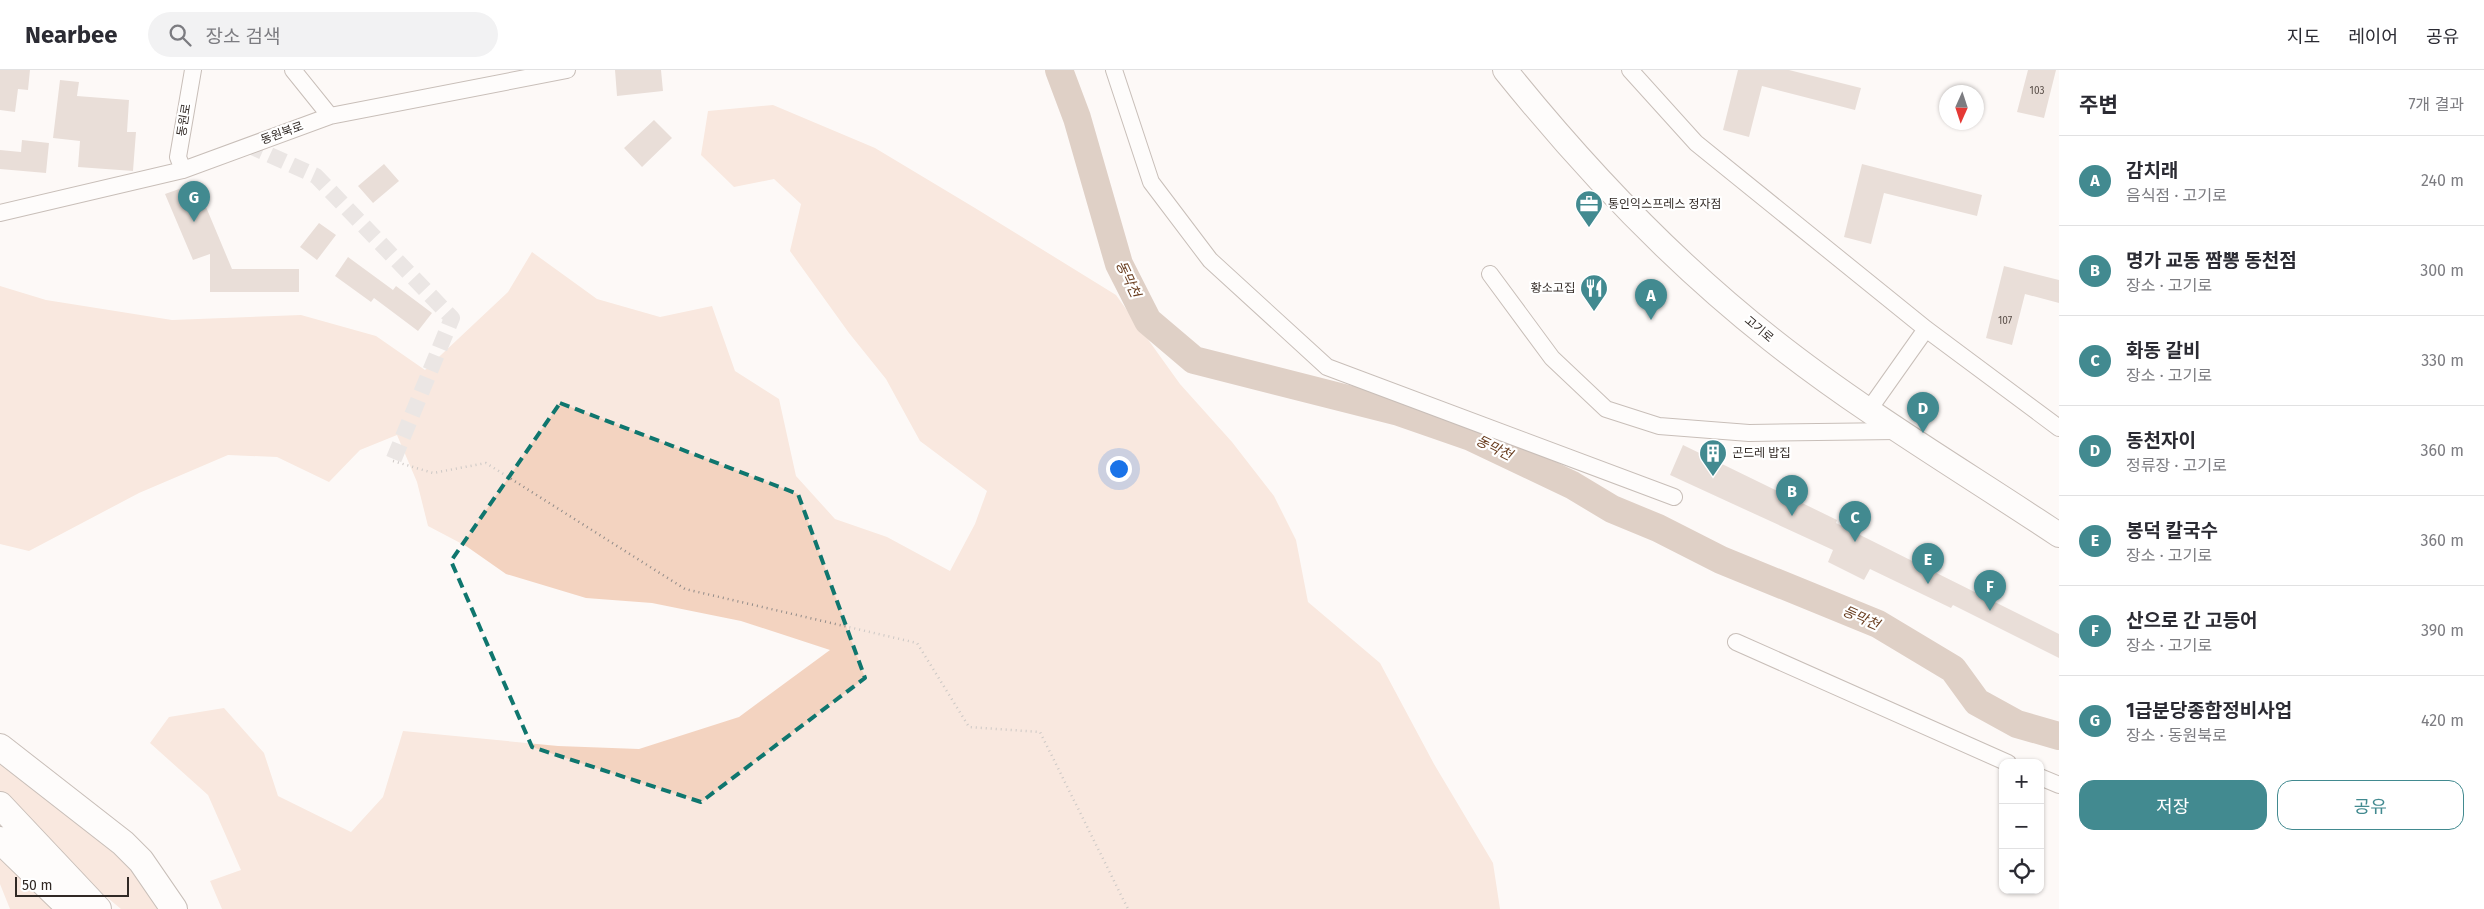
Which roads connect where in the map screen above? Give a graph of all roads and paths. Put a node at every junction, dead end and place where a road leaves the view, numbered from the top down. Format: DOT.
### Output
graph roads {
  1 [pos="193,70"];
  2 [pos="293,70"];
  3 [pos="567,70"];
  4 [pos="1114,70"];
  5 [pos="1505,70"];
  6 [pos="1630,70"];
  7 [pos="330,116"];
  8 [pos="183,170"];
  9 [pos="2,211"];
  10 [pos="1490,274"];
  11 [pos="1926,329"];
  12 [pos="1868,411"];
  13 [pos="2059,428"];
  14 [pos="1897,431"];
  15 [pos="393,461"];
  16 [pos="1674,497"];
  17 [pos="2059,536"];
  18 [pos="1736,642"];
  19 [pos="0,747"];
  20 [pos="1999,759"];
  21 [pos="2044,779"];
  22 [pos="2059,785"];
  23 [pos="0,805"];
  24 [pos="0,840"];
  25 [pos="71,909"];
  26 [pos="98,909"];
  27 [pos="174,909"];
  28 [pos="1128,909"];
  1 -- 8 [label="street, 동원로"];
  2 -- 7 [label="street"];
  3 -- 7 [label="street, 동원북로"];
  4 -- 16 [label="street"];
  5 -- 12 [label="street, 고기로"];
  6 -- 11 [label="street"];
  7 -- 8 [label="street, 동원북로"];
  8 -- 9 [label="street, 동원북로"];
  10 -- 14 [label="street"];
  11 -- 12 [label="street"];
  11 -- 13 [label="street"];
  12 -- 14 [label="street, 고기로"];
  14 -- 17 [label="street, 고기로"];
  15 -- 28 [label="path"];
  18 -- 20 [label="street"];
  19 -- 27 [label="main road"];
  21 -- 22 [label="street"];
  23 -- 26 [label="main road"];
  24 -- 25 [label="main road"];
}
